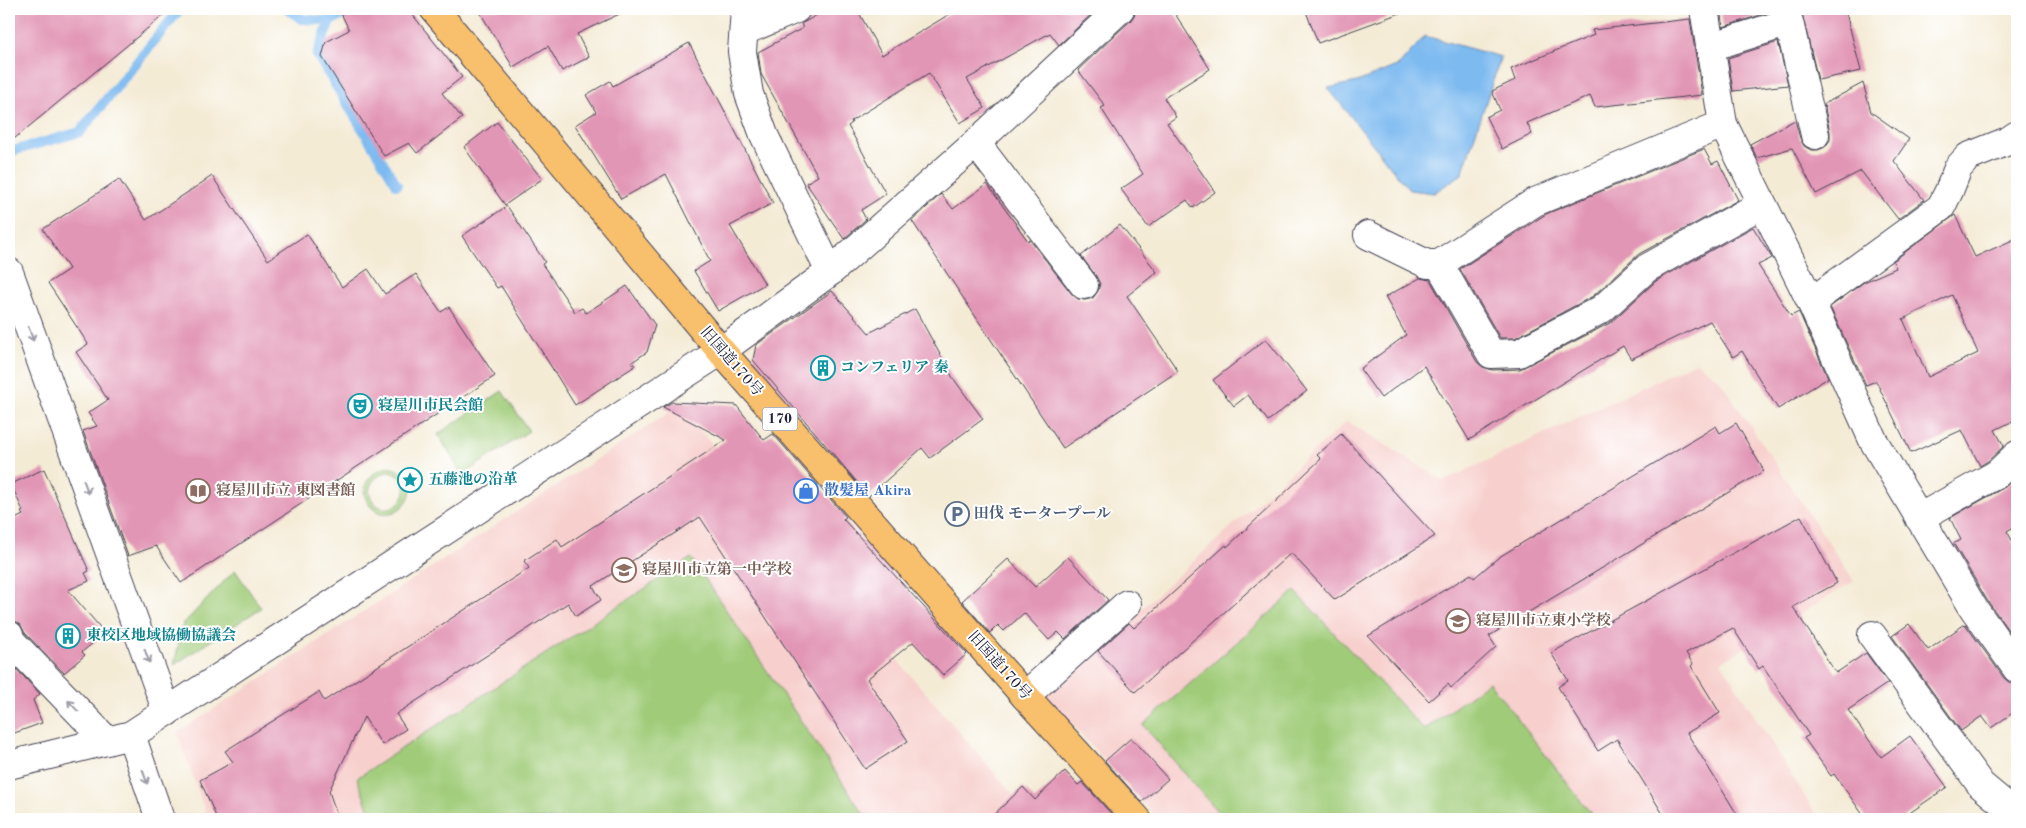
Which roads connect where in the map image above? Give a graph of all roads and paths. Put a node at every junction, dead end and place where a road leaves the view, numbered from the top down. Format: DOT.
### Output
graph roads {
  1 [pos="434,9"];
  2 [pos="796,9"];
  3 [pos="1120,9"];
  4 [pos="1704,9"];
  5 [pos="1787,15"];
  6 [pos="744,20"];
  7 [pos="1710,47"];
  8 [pos="1723,124"];
  9 [pos="1814,135"];
  10 [pos="2017,135"];
  11 [pos="976,143"];
  12 [pos="1762,204"];
  13 [pos="1368,235"];
  14 [pos="1439,264"];
  15 [pos="9,272"];
  16 [pos="830,272"];
  17 [pos="1084,285"];
  18 [pos="1811,302"];
  19 [pos="721,351"];
  20 [pos="2017,455"];
  21 [pos="1918,518"];
  22 [pos="1126,604"];
  23 [pos="1872,635"];
  24 [pos="10,640"];
  25 [pos="2017,669"];
  26 [pos="1025,696"];
  27 [pos="167,712"];
  28 [pos="119,738"];
  29 [pos="9,765"];
  30 [pos="2017,815"];
  31 [pos="160,819"];
  32 [pos="1137,819"];
  1 -- 19 [label="highway, 旧国道170号 / 170"];
  2 -- 6 [label="street"];
  3 -- 11 [label="street"];
  4 -- 7 [label="street"];
  5 -- 7 [label="street"];
  5 -- 9 [label="street"];
  6 -- 16 [label="street"];
  7 -- 8 [label="street"];
  8 -- 12 [label="street"];
  8 -- 14 [label="street"];
  10 -- 18 [label="street"];
  11 -- 16 [label="street"];
  11 -- 17 [label="street"];
  12 -- 14 [label="street"];
  12 -- 18 [label="street"];
  13 -- 14 [label="street"];
  15 -- 27 [label="street, one-way"];
  16 -- 19 [label="street"];
  18 -- 21 [label="street"];
  19 -- 26 [label="highway, 旧国道170号 / 170"];
  19 -- 27 [label="street"];
  20 -- 21 [label="street"];
  21 -- 25 [label="street"];
  22 -- 26 [label="street"];
  23 -- 30 [label="street"];
  28 -- 24 [label="street, one-way"];
  26 -- 32 [label="highway, 旧国道170号 / 170"];
  27 -- 28 [label="street"];
  28 -- 29 [label="street"];
  28 -- 31 [label="street, one-way"];
}
